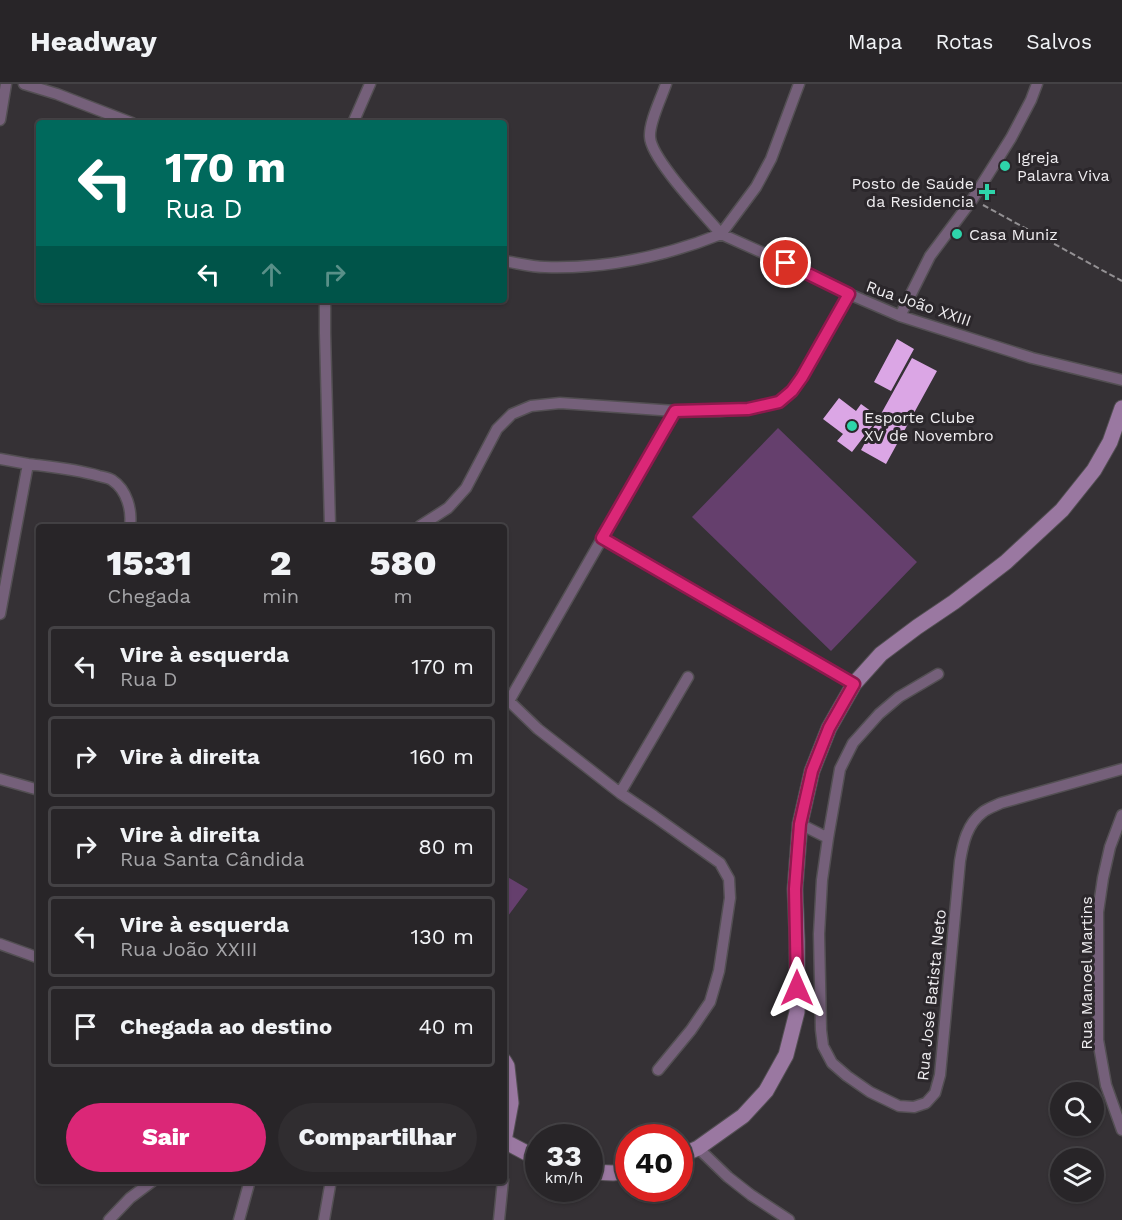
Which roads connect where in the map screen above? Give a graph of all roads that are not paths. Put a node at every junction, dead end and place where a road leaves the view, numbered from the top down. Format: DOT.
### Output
graph roads {
  1 [pos="6,84"];
  2 [pos="24,84"];
  3 [pos="370,84"];
  4 [pos="666,84"];
  5 [pos="799,84"];
  6 [pos="1037,84"];
  7 [pos="0,120"];
  8 [pos="124,120"];
  9 [pos="354,120"];
  10 [pos="721,234"];
  11 [pos="507,261"];
  12 [pos="849,294"];
  13 [pos="325,303"];
  14 [pos="900,316"];
  15 [pos="1122,380"];
  16 [pos="1122,408"];
  17 [pos="675,411"];
  18 [pos="0,459"];
  19 [pos="28,464"];
  20 [pos="130,524"];
  21 [pos="330,524"];
  22 [pos="423,524"];
  23 [pos="602,538"];
  24 [pos="0,614"];
  25 [pos="938,674"];
  26 [pos="688,677"];
  27 [pos="854,684"];
  28 [pos="507,698"];
  29 [pos="507,701"];
  30 [pos="1122,769"];
  31 [pos="0,779"];
  32 [pos="36,789"];
  33 [pos="620,793"];
  34 [pos="1122,815"];
  35 [pos="800,824"];
  36 [pos="828,838"];
  37 [pos="0,944"];
  38 [pos="36,957"];
  39 [pos="507,1066"];
  40 [pos="658,1070"];
  41 [pos="507,1125"];
  42 [pos="1122,1130"];
  43 [pos="507,1143"];
  44 [pos="698,1148"];
  45 [pos="693,1150"];
  46 [pos="525,1152"];
  47 [pos="149,1184"];
  48 [pos="249,1184"];
  49 [pos="330,1184"];
  50 [pos="503,1184"];
  51 [pos="109,1220"];
  52 [pos="239,1220"];
  53 [pos="324,1220"];
  54 [pos="499,1220"];
  55 [pos="789,1220"];
  1 -- 7 [label="street"];
  2 -- 8 [label="street"];
  3 -- 9 [label="street"];
  4 -- 10 [label="street"];
  5 -- 10 [label="street"];
  6 -- 14 [label="street"];
  10 -- 11 [label="street"];
  10 -- 12 [label="street, Rua João XXIII"];
  12 -- 14 [label="street, Rua João XXIII"];
  12 -- 17 [label="street"];
  13 -- 21 [label="street"];
  14 -- 15 [label="street, Rua João XXIII"];
  16 -- 27 [label="street"];
  17 -- 22 [label="street"];
  17 -- 23 [label="street"];
  18 -- 19 [label="street"];
  19 -- 20 [label="street"];
  19 -- 24 [label="street"];
  23 -- 27 [label="street"];
  23 -- 28 [label="street"];
  25 -- 36 [label="street, Rua José Batista Neto"];
  26 -- 33 [label="street"];
  27 -- 35 [label="street"];
  29 -- 33 [label="street"];
  30 -- 36 [label="street, Rua José Batista Neto"];
  31 -- 32 [label="street"];
  33 -- 40 [label="street"];
  34 -- 42 [label="street, Rua Manoel Martins"];
  35 -- 36 [label="street"];
  35 -- 44 [label="street"];
  37 -- 38 [label="street"];
  39 -- 41 [label="street"];
  43 -- 46 [label="street"];
  44 -- 45 [label="street"];
  44 -- 55 [label="street"];
  47 -- 51 [label="street"];
  48 -- 52 [label="street"];
  49 -- 53 [label="street"];
  50 -- 54 [label="street"];
}
